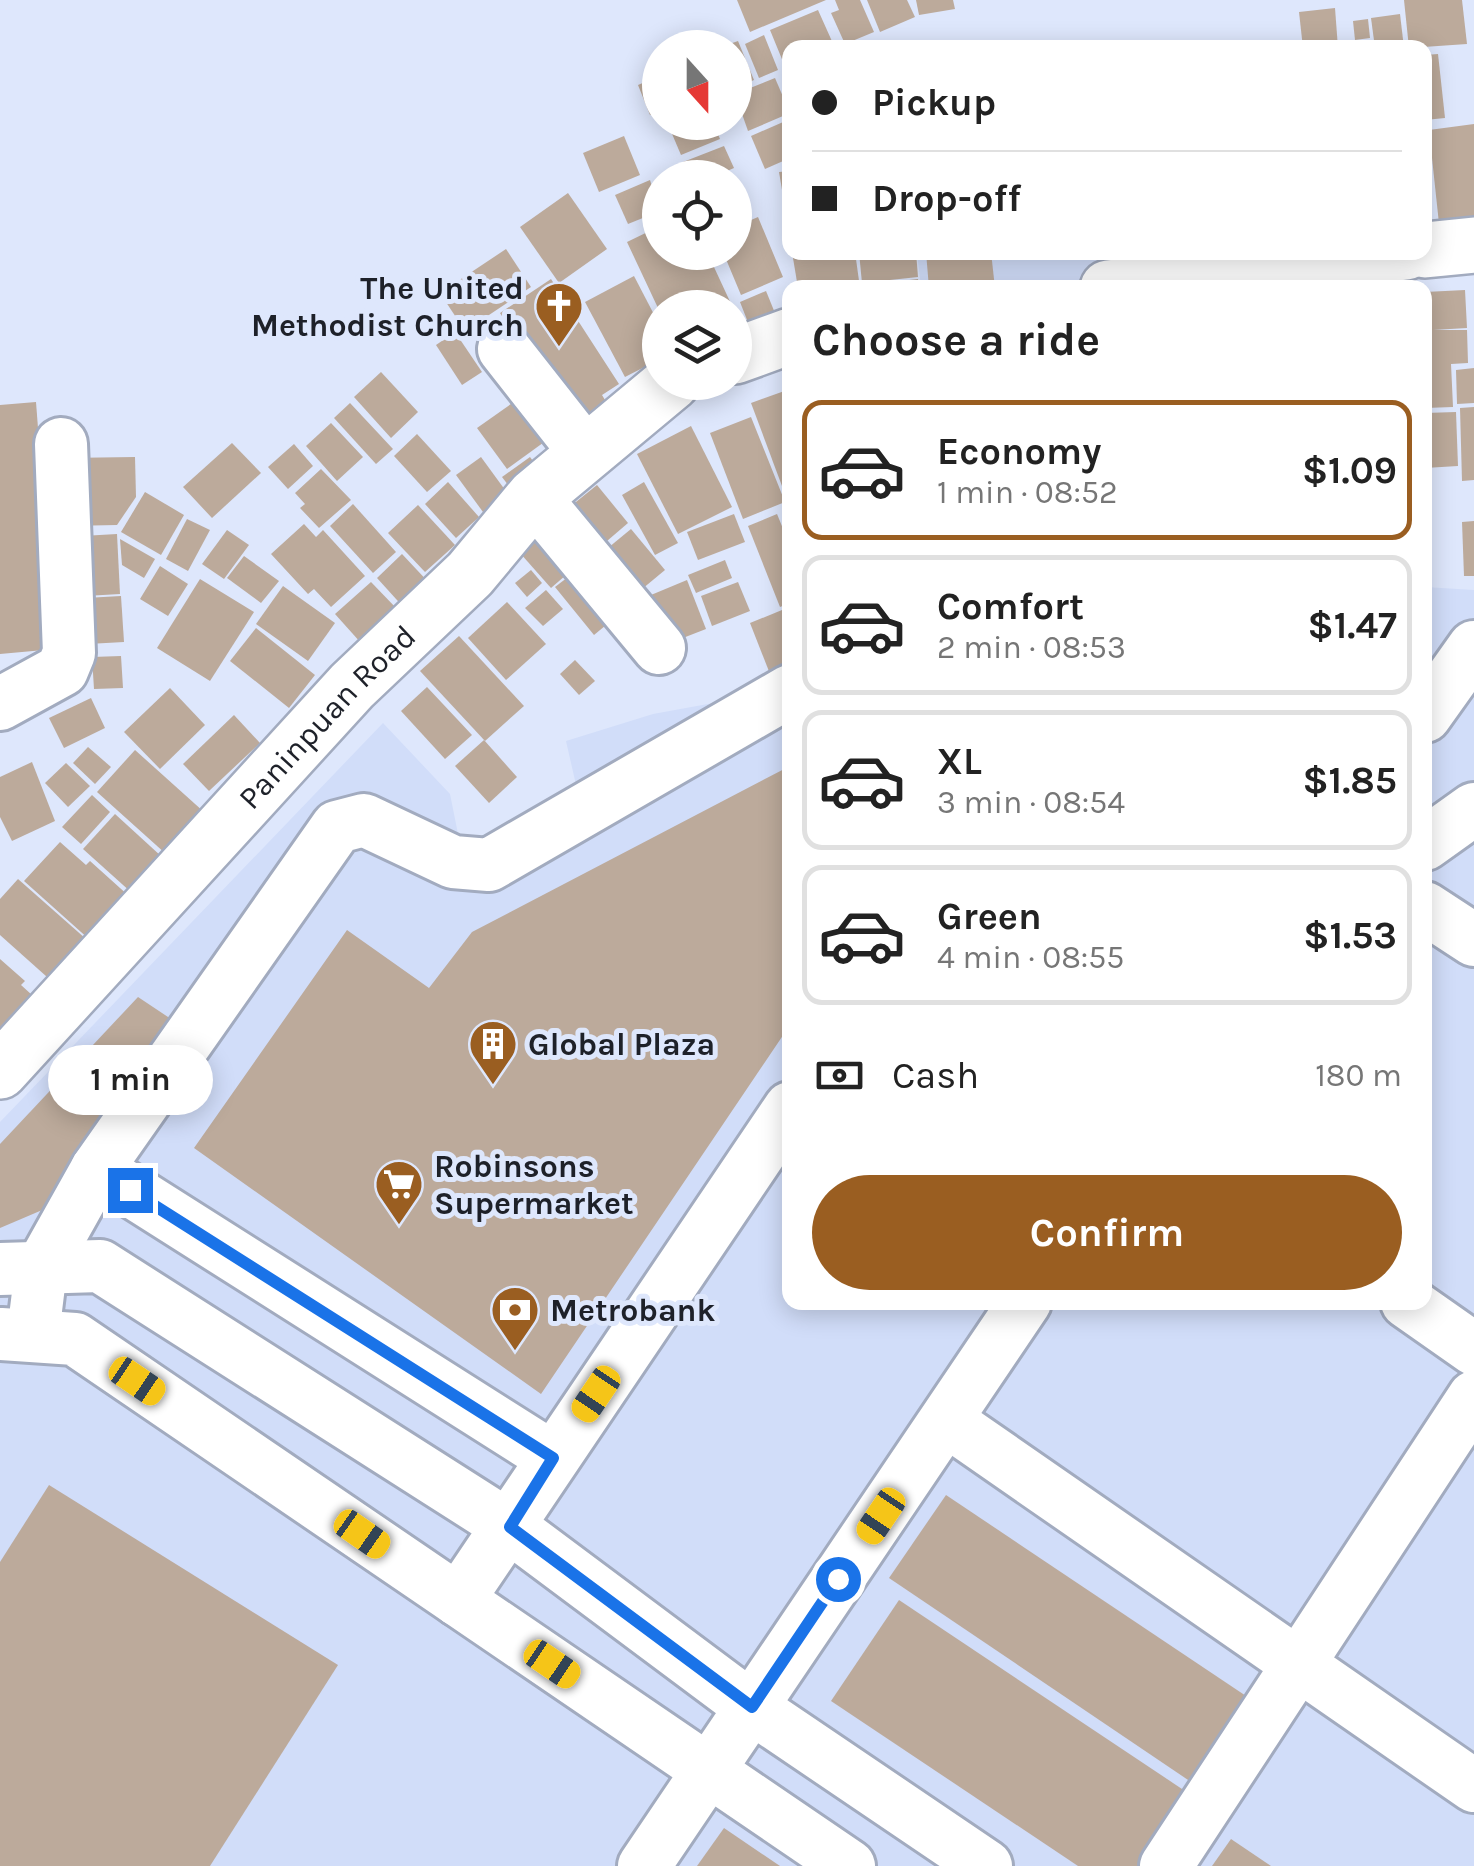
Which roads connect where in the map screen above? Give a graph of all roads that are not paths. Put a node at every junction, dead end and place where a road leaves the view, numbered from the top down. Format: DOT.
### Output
graph roads {
  1 [pos="1474,245"];
  2 [pos="1432,249"];
  3 [pos="1340,260"];
  4 [pos="1174,280"];
  5 [pos="782,339"];
  6 [pos="504,349"];
  7 [pos="752,350"];
  8 [pos="650,400"];
  9 [pos="62,444"];
  10 [pos="585,452"];
  11 [pos="534,497"];
  12 [pos="1474,647"];
  13 [pos="659,648"];
  14 [pos="782,697"];
  15 [pos="0,704"];
  16 [pos="1432,706"];
  17 [pos="1474,809"];
  18 [pos="1432,839"];
  19 [pos="1432,913"];
  20 [pos="1474,940"];
  21 [pos="0,1070"];
  22 [pos="782,1120"];
  23 [pos="97,1169"];
  24 [pos="21,1269"];
  25 [pos="1020,1310"];
  26 [pos="1418,1310"];
  27 [pos="17,1334"];
  28 [pos="1474,1349"];
  29 [pos="1474,1397"];
  30 [pos="946,1420"];
  31 [pos="553,1458"];
  32 [pos="510,1527"];
  33 [pos="458,1600"];
  34 [pos="1298,1664"];
  35 [pos="752,1707"];
  36 [pos="708,1770"];
  37 [pos="1474,1786"];
  38 [pos="644,1866"];
  39 [pos="850,1866"];
  40 [pos="986,1866"];
  41 [pos="1166,1866"];
  1 -- 2 [label="main road"];
  3 -- 4 [label="main road"];
  5 -- 7 [label="main road"];
  6 -- 10 [label="street"];
  8 -- 10 [label="main road, Paninpuan Road"];
  9 -- 15 [label="street"];
  10 -- 11 [label="main road, Paninpuan Road"];
  11 -- 13 [label="street"];
  11 -- 21 [label="main road, Paninpuan Road"];
  12 -- 16 [label="street"];
  14 -- 23 [label="street"];
  17 -- 18 [label="street"];
  19 -- 20 [label="street"];
  22 -- 31 [label="street"];
  23 -- 24 [label="street"];
  23 -- 31 [label="street"];
  24 -- 27 [label="street"];
  24 -- 32 [label="street"];
  25 -- 30 [label="street"];
  26 -- 28 [label="street"];
  27 -- 33 [label="street"];
  29 -- 34 [label="street"];
  30 -- 34 [label="street"];
  30 -- 35 [label="street"];
  31 -- 32 [label="street"];
  32 -- 33 [label="street"];
  32 -- 35 [label="street"];
  33 -- 36 [label="street"];
  34 -- 37 [label="street"];
  34 -- 41 [label="street"];
  35 -- 36 [label="street"];
  35 -- 40 [label="street"];
  36 -- 38 [label="street"];
  36 -- 39 [label="street"];
}
